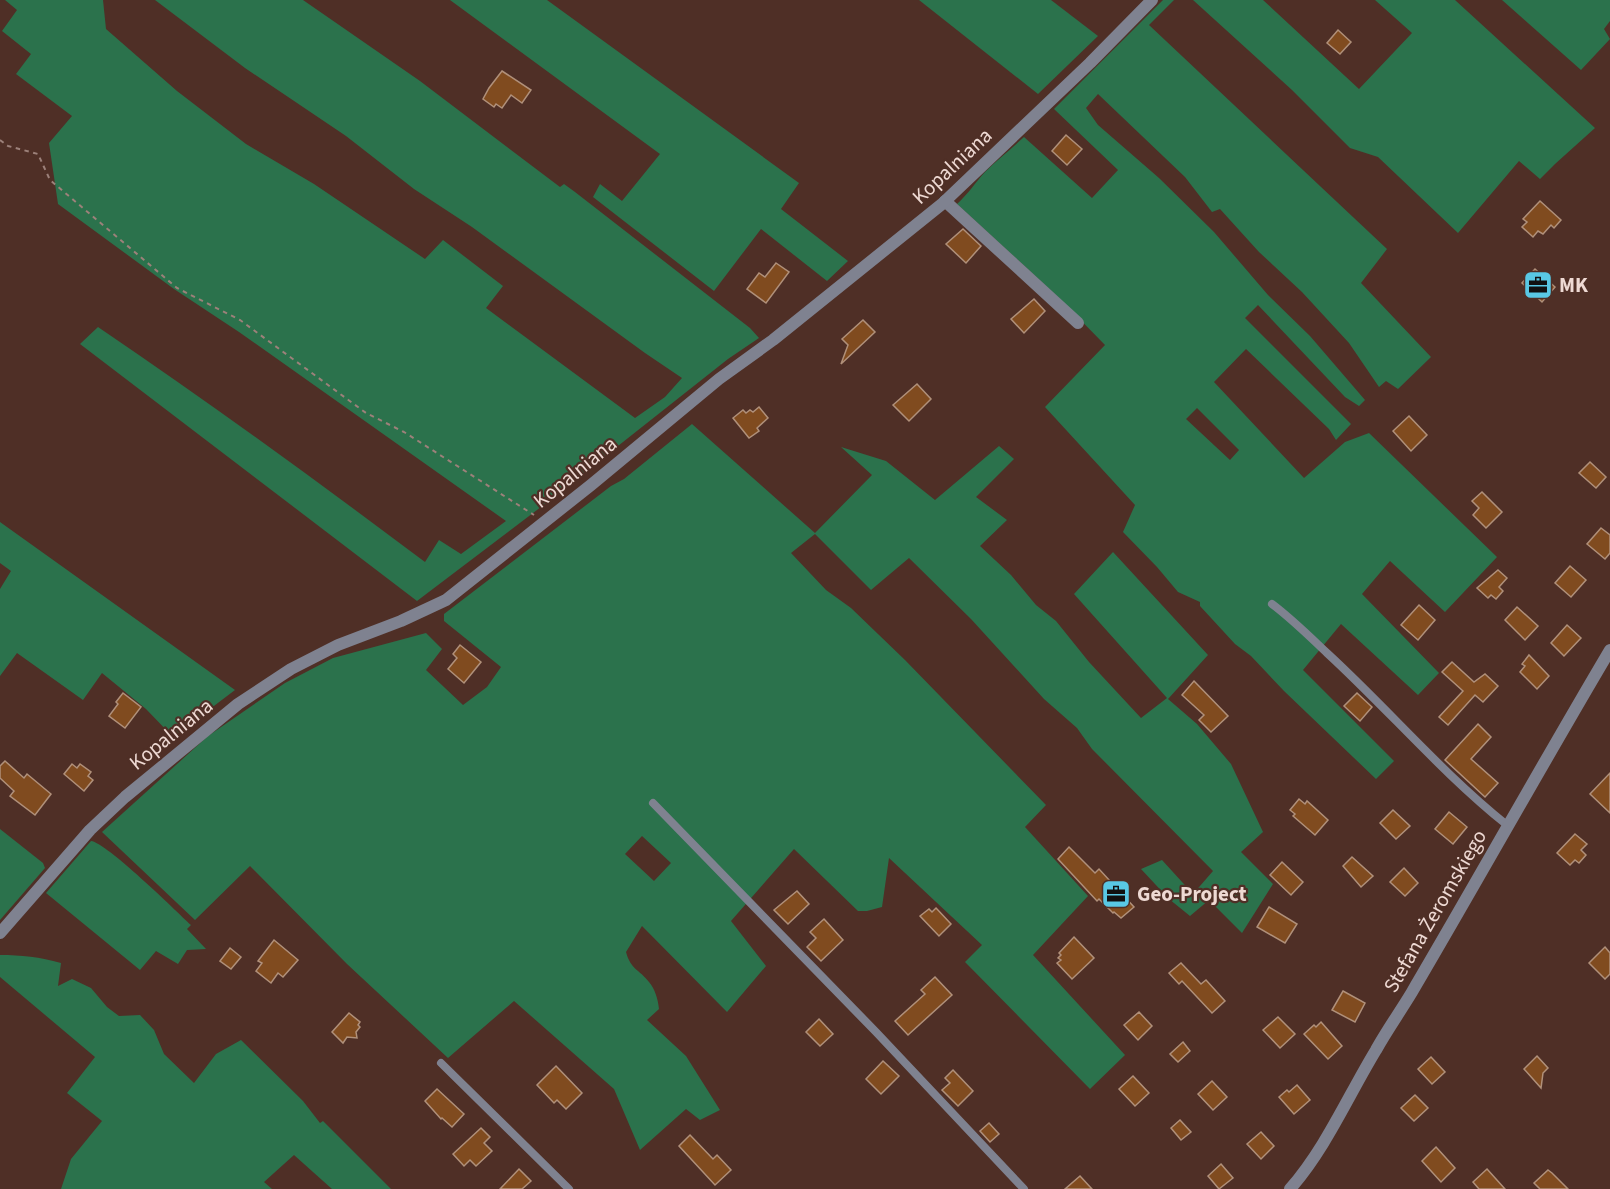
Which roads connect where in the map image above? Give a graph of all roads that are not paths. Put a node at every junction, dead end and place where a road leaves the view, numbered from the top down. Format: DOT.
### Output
graph roads {
  1 [pos="1152,0"];
  2 [pos="945,201"];
  3 [pos="1078,323"];
  4 [pos="1272,604"];
  5 [pos="1610,650"];
  6 [pos="653,803"];
  7 [pos="1508,825"];
  8 [pos="0,933"];
  9 [pos="441,1063"];
  10 [pos="569,1189"];
  11 [pos="1024,1189"];
  12 [pos="1290,1189"];
  1 -- 2 [label="street, Kopalniana"];
  2 -- 3 [label="street"];
  2 -- 8 [label="street, Kopalniana"];
  4 -- 7 [label="lane"];
  5 -- 7 [label="street, Stefana Żeromskiego"];
  6 -- 11 [label="lane"];
  7 -- 12 [label="street, Stefana Żeromskiego"];
  9 -- 10 [label="lane"];
}
